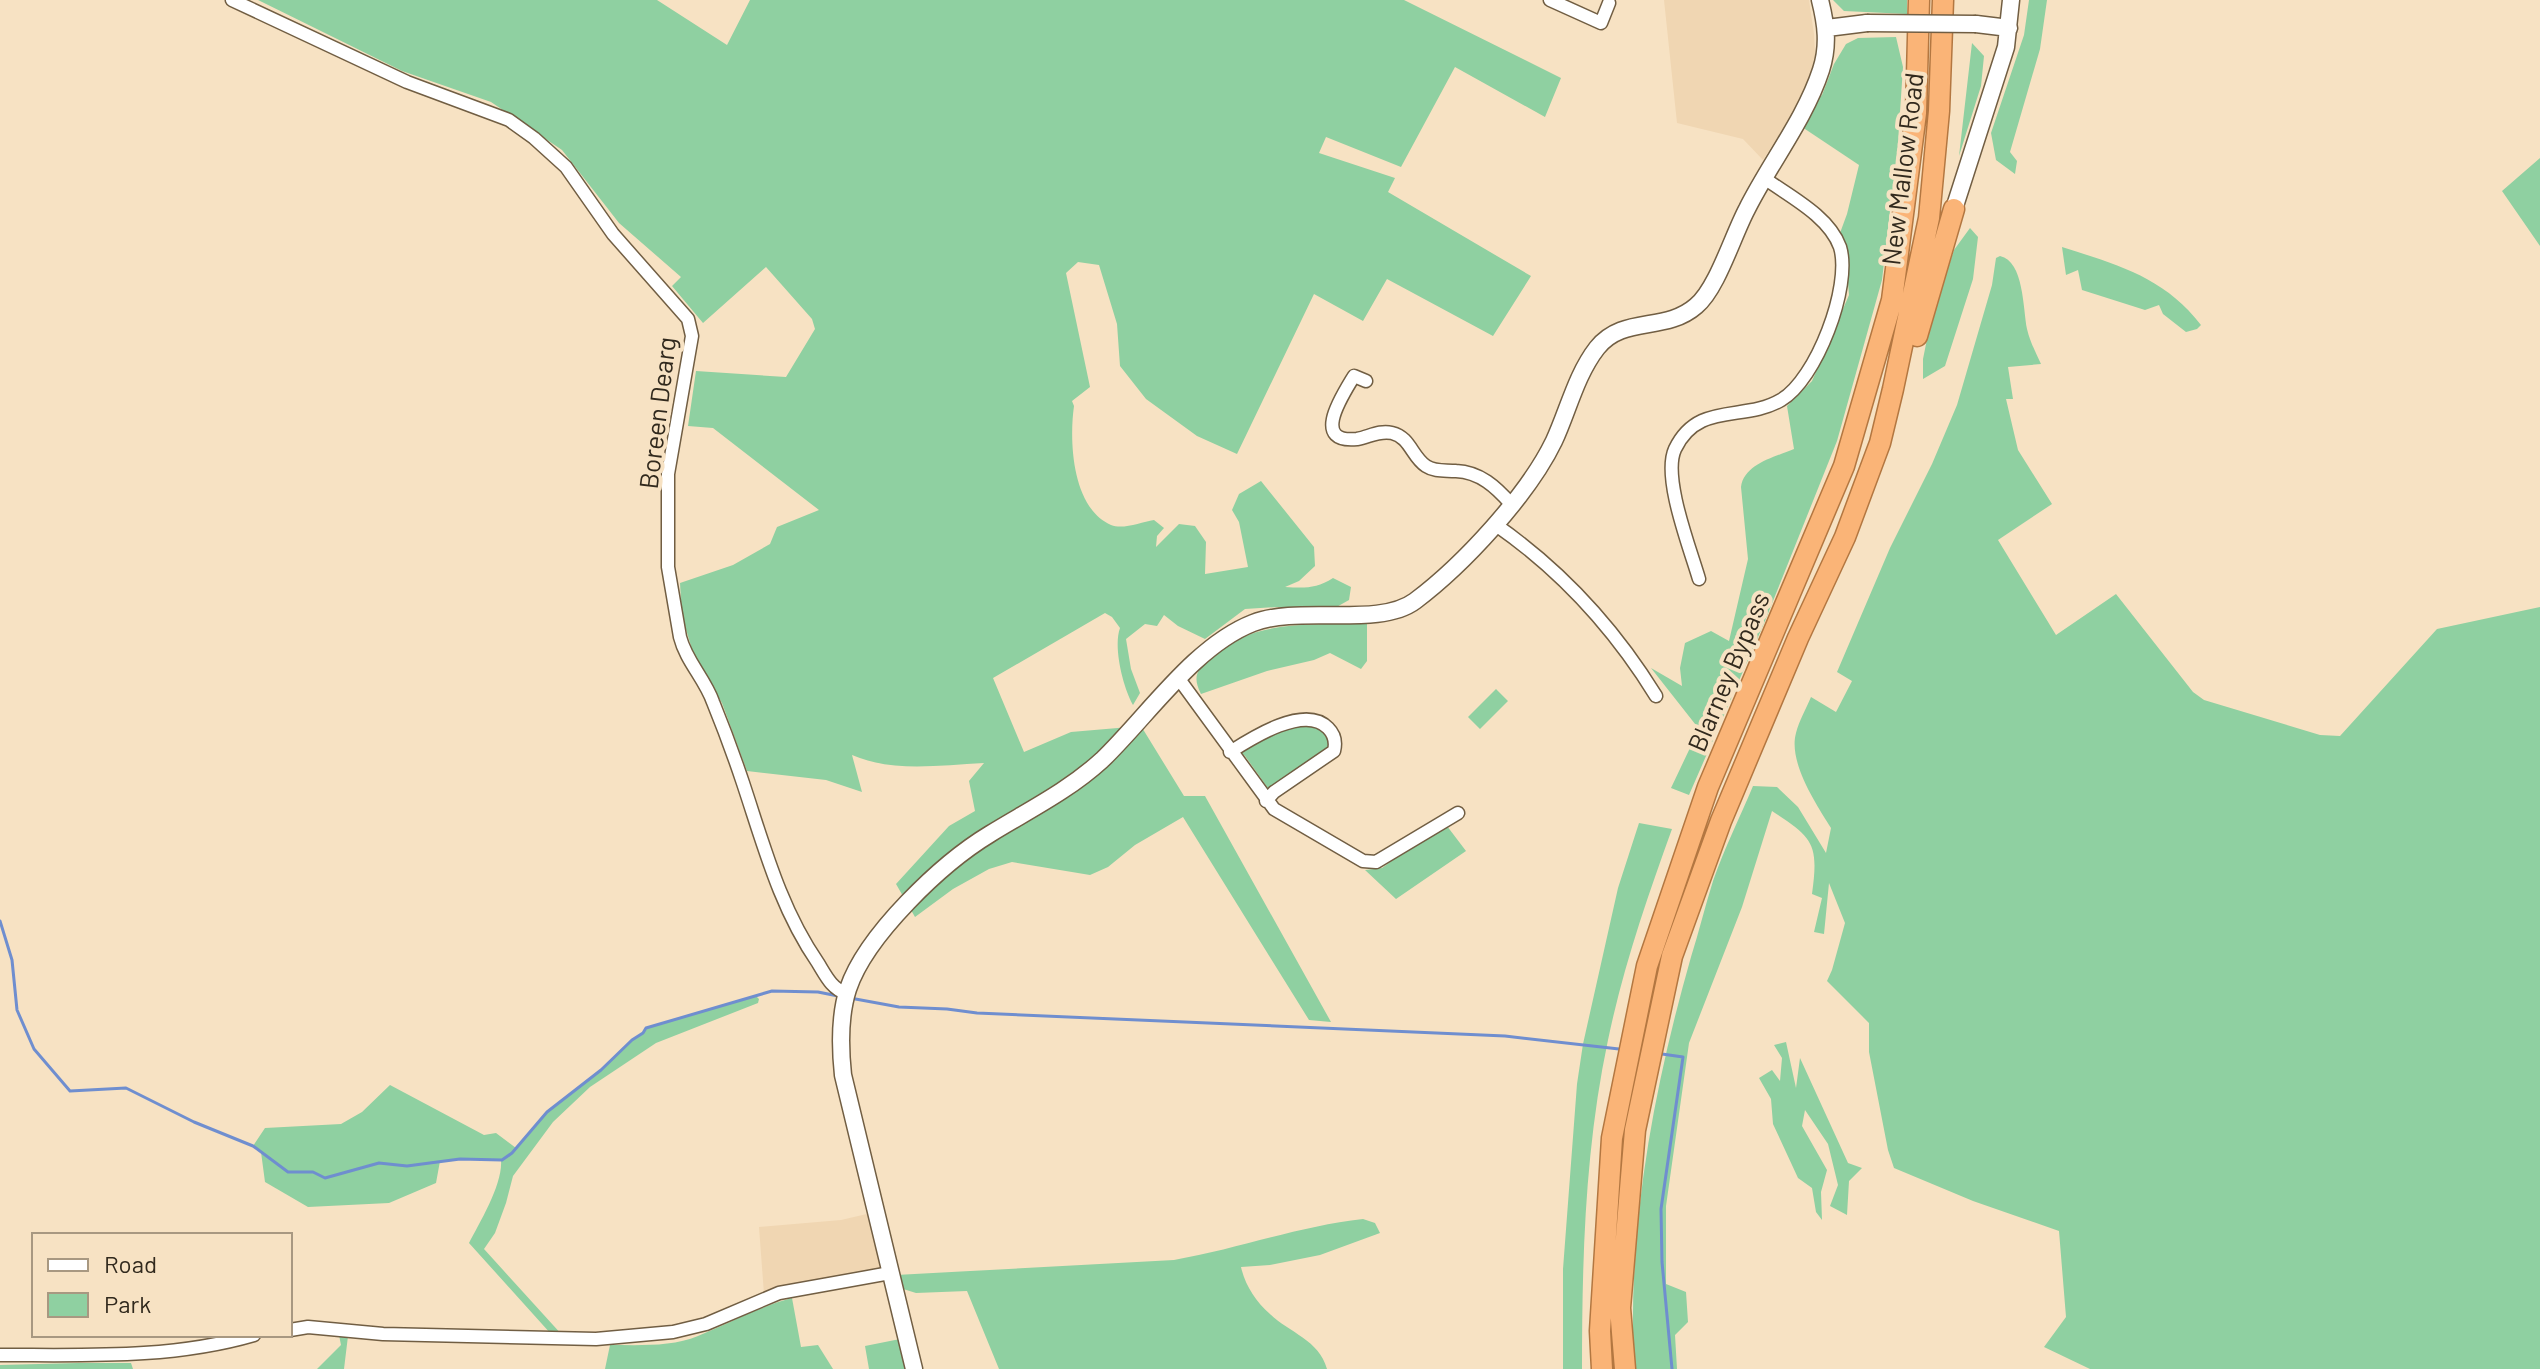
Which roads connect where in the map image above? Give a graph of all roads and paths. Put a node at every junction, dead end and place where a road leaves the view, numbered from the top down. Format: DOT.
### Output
graph roads {
  1 [pos="232,0"];
  2 [pos="1550,0"];
  3 [pos="1582,0"];
  4 [pos="1820,0"];
  5 [pos="1919,0"];
  6 [pos="1943,0"];
  7 [pos="2011,0"];
  8 [pos="1609,3"];
  9 [pos="1580,14"];
  10 [pos="1827,28"];
  11 [pos="2009,28"];
  12 [pos="1764,178"];
  13 [pos="1954,209"];
  14 [pos="1366,381"];
  15 [pos="1893,389"];
  16 [pos="1511,504"];
  17 [pos="1496,525"];
  18 [pos="1699,579"];
  19 [pos="1179,679"];
  20 [pos="1656,696"];
  21 [pos="1230,752"];
  22 [pos="1266,801"];
  23 [pos="1458,813"];
  24 [pos="846,997"];
  25 [pos="890,1273"];
  26 [pos="292,1330"];
  27 [pos="246,1337"];
  28 [pos="0,1355"];
  29 [pos="914,1369"];
  30 [pos="1602,1369"];
  31 [pos="1625,1369"];
  1 -- 24 [label="street, Boreen Dearg"];
  2 -- 9 [label="street"];
  3 -- 9 [label="street"];
  4 -- 10 [label="street"];
  5 -- 30 [label="highway, Blarney Bypass"];
  6 -- 15 [label="highway, New Mallow Road"];
  7 -- 11 [label="street"];
  8 -- 9 [label="street"];
  10 -- 11 [label="street, bridge"];
  10 -- 12 [label="street"];
  11 -- 13 [label="street"];
  12 -- 16 [label="street"];
  12 -- 18 [label="street"];
  13 -- 15 [label="highway"];
  14 -- 16 [label="street"];
  15 -- 31 [label="highway, Blarney Bypass"];
  16 -- 17 [label="street"];
  17 -- 19 [label="street"];
  17 -- 20 [label="street"];
  19 -- 21 [label="street"];
  19 -- 24 [label="street"];
  21 -- 22 [label="street"];
  21 -- 22 [label="street"];
  22 -- 23 [label="street"];
  24 -- 25 [label="street"];
  25 -- 26 [label="street"];
  25 -- 29 [label="street"];
  27 -- 28 [label="street"];
}
